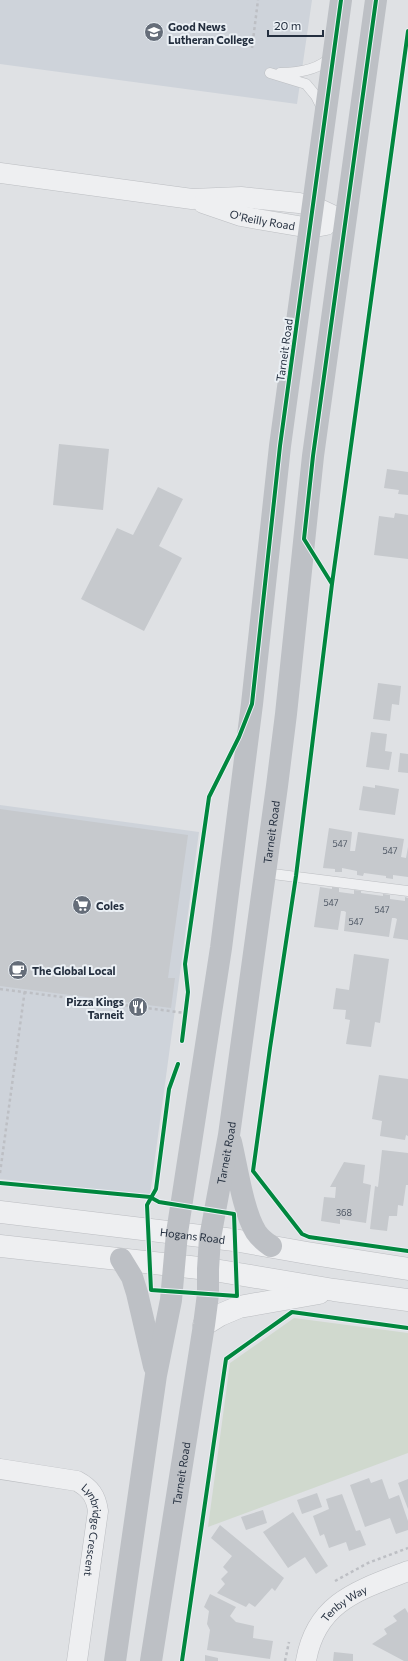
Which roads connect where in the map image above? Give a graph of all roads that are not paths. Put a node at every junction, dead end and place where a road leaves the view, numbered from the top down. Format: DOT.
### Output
graph roads {
  1 [pos="341,0"];
  2 [pos="376,0"];
  3 [pos="334,54"];
  4 [pos="325,116"];
  5 [pos="0,173"];
  6 [pos="192,199"];
  7 [pos="313,206"];
  8 [pos="345,221"];
  9 [pos="310,228"];
  10 [pos="265,873"];
  11 [pos="408,891"];
  12 [pos="229,1136"];
  13 [pos="0,1212"];
  14 [pos="177,1233"];
  15 [pos="210,1238"];
  16 [pos="6,1245"];
  17 [pos="271,1246"];
  18 [pos="121,1259"];
  19 [pos="174,1265"];
  20 [pos="408,1268"];
  21 [pos="208,1269"];
  22 [pos="334,1290"];
  23 [pos="408,1300"];
  24 [pos="204,1325"];
  25 [pos="156,1375"];
  26 [pos="0,1469"];
  27 [pos="408,1571"];
  28 [pos="77,1661"];
  29 [pos="115,1661"];
  30 [pos="151,1661"];
  31 [pos="306,1661"];
  1 -- 3 [label="main road, Tarneit Road"];
  2 -- 8 [label="main road, Tarneit Road"];
  3 -- 4 [label="main road, Tarneit Road"];
  3 -- 4 [label="lane"];
  4 -- 7 [label="main road, Tarneit Road"];
  5 -- 6 [label="street, O'Reilly Road"];
  6 -- 7 [label="street, O'Reilly Road"];
  6 -- 9 [label="street, O'Reilly Road"];
  7 -- 8 [label="street, O'Reilly Road"];
  7 -- 9 [label="main road, Tarneit Road"];
  8 -- 9 [label="street, O'Reilly Road"];
  8 -- 10 [label="main road, Tarneit Road"];
  9 -- 14 [label="main road, Tarneit Road"];
  10 -- 11 [label="lane"];
  10 -- 12 [label="main road, Tarneit Road"];
  12 -- 15 [label="main road, Tarneit Road"];
  12 -- 17 [label="main road"];
  13 -- 14 [label="street, Hogans Road"];
  14 -- 15 [label="street, Hogans Road"];
  14 -- 19 [label="main road, Tarneit Road"];
  15 -- 17 [label="street, Hogans Road"];
  15 -- 21 [label="main road, Tarneit Road"];
  16 -- 18 [label="street"];
  17 -- 20 [label="street, Hogans Road"];
  18 -- 19 [label="street"];
  18 -- 25 [label="main road"];
  19 -- 21 [label="street"];
  19 -- 25 [label="main road, Tarneit Road"];
  21 -- 22 [label="street"];
  21 -- 24 [label="main road, Tarneit Road"];
  22 -- 23 [label="street"];
  22 -- 24 [label="street"];
  24 -- 30 [label="main road, Tarneit Road"];
  25 -- 29 [label="main road, Tarneit Road"];
  26 -- 28 [label="street, Lynbridge Crescent"];
  27 -- 31 [label="street, Tenby Way"];
}
